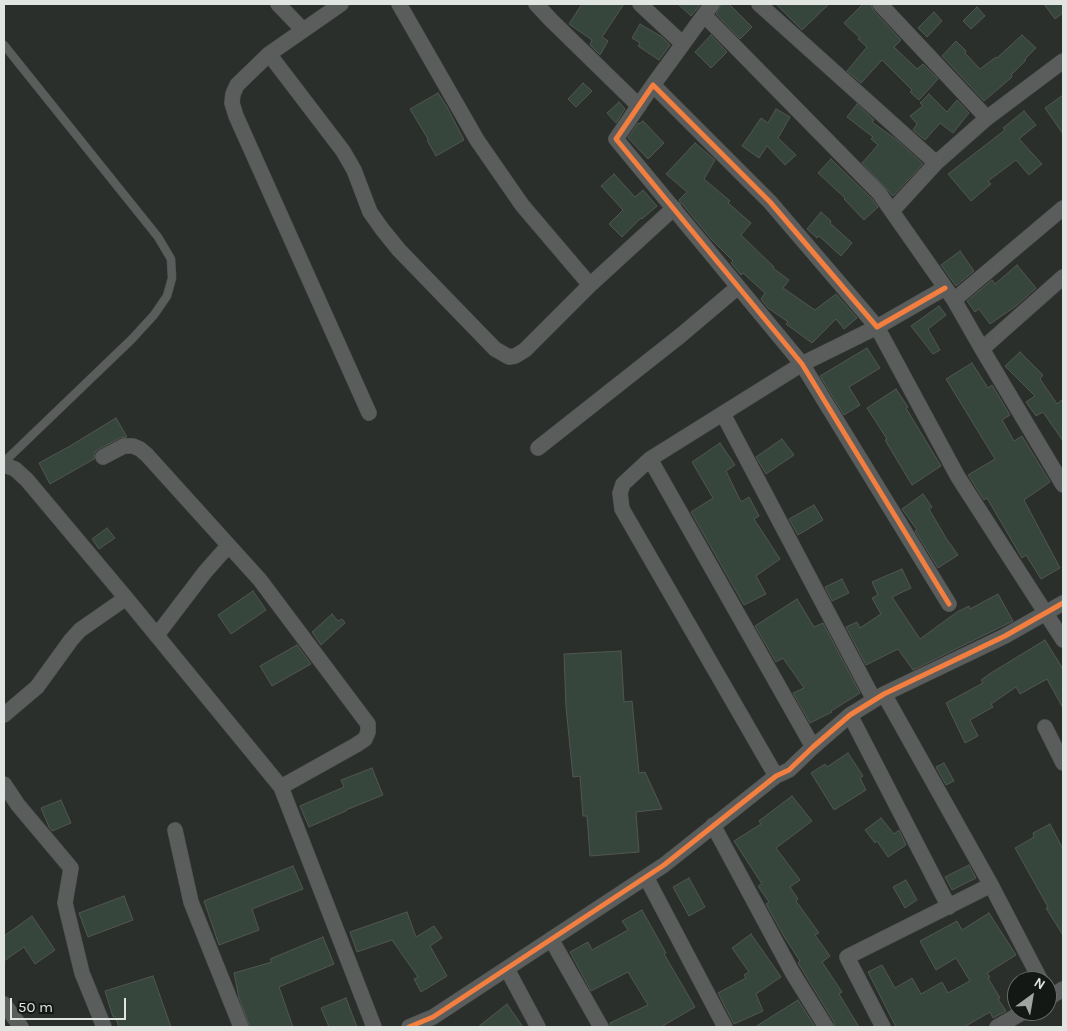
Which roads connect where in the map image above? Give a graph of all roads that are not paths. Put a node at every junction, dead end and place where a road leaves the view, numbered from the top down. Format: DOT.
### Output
graph roads {
  1 [pos="278,4"];
  2 [pos="341,4"];
  3 [pos="400,4"];
  4 [pos="536,4"];
  5 [pos="640,4"];
  6 [pos="760,4"];
  7 [pos="880,4"];
  8 [pos="708,9"];
  9 [pos="303,30"];
  10 [pos="683,44"];
  11 [pos="4,45"];
  12 [pos="269,54"];
  13 [pos="1063,61"];
  14 [pos="653,85"];
  15 [pos="639,106"];
  16 [pos="987,118"];
  17 [pos="936,163"];
  18 [pos="674,208"];
  19 [pos="1063,208"];
  20 [pos="892,211"];
  21 [pos="1063,277"];
  22 [pos="590,285"];
  23 [pos="738,287"];
  24 [pos="949,294"];
  25 [pos="877,327"];
  26 [pos="982,349"];
  27 [pos="802,364"];
  28 [pos="369,413"];
  29 [pos="723,414"];
  30 [pos="538,448"];
  31 [pos="103,457"];
  32 [pos="650,460"];
  33 [pos="4,463"];
  34 [pos="1063,485"];
  35 [pos="228,546"];
  36 [pos="126,598"];
  37 [pos="1063,603"];
  38 [pos="950,604"];
  39 [pos="1046,612"];
  40 [pos="157,635"];
  41 [pos="1063,640"];
  42 [pos="879,697"];
  43 [pos="4,715"];
  44 [pos="850,715"];
  45 [pos="1045,727"];
  46 [pos="813,747"];
  47 [pos="1063,763"];
  48 [pos="776,776"];
  49 [pos="4,784"];
  50 [pos="281,787"];
  51 [pos="713,825"];
  52 [pos="175,830"];
  53 [pos="646,877"];
  54 [pos="991,885"];
  55 [pos="949,907"];
  56 [pos="550,939"];
  57 [pos="507,969"];
  58 [pos="1036,971"];
  59 [pos="4,1004"];
  60 [pos="1007,1021"];
  61 [pos="436,1022"];
  62 [pos="21,1027"];
  63 [pos="104,1027"];
  64 [pos="241,1027"];
  65 [pos="374,1027"];
  66 [pos="409,1027"];
  67 [pos="538,1027"];
  68 [pos="601,1027"];
  69 [pos="725,1027"];
  70 [pos="826,1027"];
  71 [pos="883,1027"];
  72 [pos="996,1027"];
  1 -- 9 [label="street"];
  2 -- 9 [label="street"];
  3 -- 22 [label="street"];
  4 -- 15 [label="street"];
  5 -- 10 [label="street"];
  6 -- 17 [label="street"];
  7 -- 16 [label="street"];
  8 -- 10 [label="street"];
  8 -- 20 [label="street"];
  9 -- 12 [label="street"];
  10 -- 14 [label="street"];
  11 -- 33 [label="lane"];
  12 -- 22 [label="street"];
  12 -- 28 [label="street"];
  13 -- 16 [label="street"];
  14 -- 15 [label="street"];
  14 -- 25 [label="street"];
  15 -- 18 [label="street"];
  16 -- 17 [label="street"];
  17 -- 20 [label="street"];
  18 -- 22 [label="street"];
  18 -- 23 [label="street"];
  19 -- 24 [label="street"];
  20 -- 24 [label="street"];
  21 -- 26 [label="street"];
  23 -- 27 [label="street"];
  23 -- 30 [label="street"];
  24 -- 25 [label="street"];
  24 -- 26 [label="street"];
  25 -- 27 [label="street"];
  25 -- 39 [label="street"];
  26 -- 34 [label="street"];
  27 -- 29 [label="street"];
  27 -- 38 [label="street"];
  29 -- 32 [label="street"];
  29 -- 42 [label="street"];
  31 -- 35 [label="street"];
  32 -- 46 [label="street"];
  32 -- 48 [label="street"];
  33 -- 36 [label="street"];
  35 -- 40 [label="street"];
  35 -- 50 [label="street"];
  36 -- 40 [label="street"];
  36 -- 43 [label="street"];
  37 -- 39 [label="street"];
  39 -- 41 [label="street"];
  39 -- 42 [label="street"];
  40 -- 50 [label="street"];
  42 -- 44 [label="street"];
  42 -- 54 [label="street"];
  44 -- 46 [label="street"];
  44 -- 55 [label="street"];
  45 -- 47 [label="street"];
  46 -- 48 [label="street"];
  48 -- 51 [label="street"];
  49 -- 63 [label="street"];
  50 -- 65 [label="street"];
  51 -- 53 [label="street"];
  51 -- 70 [label="street"];
  52 -- 64 [label="street"];
  53 -- 56 [label="street"];
  53 -- 69 [label="street"];
  54 -- 55 [label="street"];
  54 -- 58 [label="street"];
  55 -- 71 [label="street"];
  56 -- 57 [label="street"];
  56 -- 68 [label="street"];
  57 -- 61 [label="street"];
  57 -- 67 [label="street"];
  59 -- 62 [label="street"];
  60 -- 72 [label="street"];
  61 -- 66 [label="street"];
}
